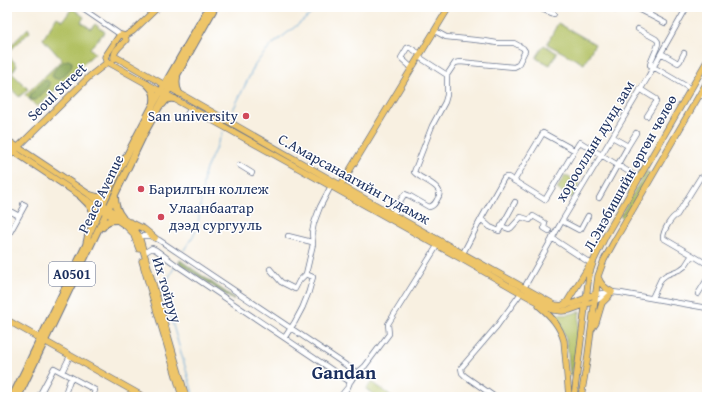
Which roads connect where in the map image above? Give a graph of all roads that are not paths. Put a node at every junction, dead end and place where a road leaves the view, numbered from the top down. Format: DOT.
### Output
graph roads {
  1 [pos="80,7"];
  2 [pos="158,7"];
  3 [pos="210,7"];
  4 [pos="215,7"];
  5 [pos="449,7"];
  6 [pos="536,7"];
  7 [pos="634,7"];
  8 [pos="653,7"];
  9 [pos="687,7"];
  10 [pos="554,14"];
  11 [pos="649,15"];
  12 [pos="664,23"];
  13 [pos="638,29"];
  14 [pos="435,31"];
  15 [pos="123,35"];
  16 [pos="661,52"];
  17 [pos="684,53"];
  18 [pos="114,56"];
  19 [pos="420,56"];
  20 [pos="108,60"];
  21 [pos="707,61"];
  22 [pos="653,67"];
  23 [pos="412,68"];
  24 [pos="179,72"];
  25 [pos="447,75"];
  26 [pos="707,82"];
  27 [pos="147,84"];
  28 [pos="167,86"];
  29 [pos="640,89"];
  30 [pos="691,89"];
  31 [pos="163,93"];
  32 [pos="179,93"];
  33 [pos="700,95"];
  34 [pos="707,98"];
  35 [pos="174,99"];
  36 [pos="153,106"];
  37 [pos="191,108"];
  38 [pos="186,115"];
  39 [pos="647,116"];
  40 [pos="153,119"];
  41 [pos="636,133"];
  42 [pos="612,136"];
  43 [pos="7,140"];
  44 [pos="7,146"];
  45 [pos="628,146"];
  46 [pos="16,149"];
  47 [pos="574,150"];
  48 [pos="655,152"];
  49 [pos="601,155"];
  50 [pos="663,157"];
  51 [pos="7,158"];
  52 [pos="239,165"];
  53 [pos="617,165"];
  54 [pos="252,173"];
  55 [pos="706,176"];
  56 [pos="639,178"];
  57 [pos="114,180"];
  58 [pos="514,181"];
  59 [pos="331,186"];
  60 [pos="339,187"];
  61 [pos="90,195"];
  62 [pos="115,195"];
  63 [pos="81,196"];
  64 [pos="599,198"];
  65 [pos="515,202"];
  66 [pos="23,204"];
  67 [pos="102,207"];
  68 [pos="7,211"];
  69 [pos="108,211"];
  70 [pos="19,216"];
  71 [pos="588,216"];
  72 [pos="391,217"];
  73 [pos="119,219"];
  74 [pos="481,219"];
  75 [pos="562,221"];
  76 [pos="128,222"];
  77 [pos="93,226"];
  78 [pos="501,226"];
  79 [pos="9,229"];
  80 [pos="549,231"];
  81 [pos="139,236"];
  82 [pos="288,236"];
  83 [pos="7,238"];
  84 [pos="155,238"];
  85 [pos="552,238"];
  86 [pos="312,242"];
  87 [pos="437,246"];
  88 [pos="90,247"];
  89 [pos="144,253"];
  90 [pos="181,255"];
  91 [pos="692,255"];
  92 [pos="462,256"];
  93 [pos="594,259"];
  94 [pos="604,260"];
  95 [pos="176,264"];
  96 [pos="707,264"];
  97 [pos="589,266"];
  98 [pos="270,268"];
  99 [pos="306,274"];
  100 [pos="598,276"];
  101 [pos="707,282"];
  102 [pos="523,290"];
  103 [pos="596,294"];
  104 [pos="611,294"];
  105 [pos="698,294"];
  106 [pos="586,297"];
  107 [pos="652,298"];
  108 [pos="531,299"];
  109 [pos="595,301"];
  110 [pos="586,304"];
  111 [pos="563,305"];
  112 [pos="707,308"];
  113 [pos="7,320"];
  114 [pos="291,328"];
  115 [pos="591,330"];
  116 [pos="285,337"];
  117 [pos="42,340"];
  118 [pos="70,356"];
  119 [pos="62,372"];
  120 [pos="356,374"];
  121 [pos="71,377"];
  122 [pos="350,382"];
  123 [pos="20,396"];
  124 [pos="12,397"];
  125 [pos="39,397"];
  126 [pos="63,397"];
  127 [pos="95,397"];
  128 [pos="144,397"];
  129 [pos="182,397"];
  130 [pos="186,397"];
  131 [pos="340,397"];
  132 [pos="494,397"];
  133 [pos="569,397"];
  134 [pos="574,397"];
  135 [pos="581,397"];
  1 -- 15 [label="street"];
  2 -- 15 [label="main road"];
  3 -- 28 [label="highway, A0501"];
  4 -- 24 [label="highway, A0501"];
  5 -- 14 [label="main road"];
  6 -- 10 [label="street"];
  7 -- 11 [label="street"];
  8 -- 11 [label="street"];
  9 -- 16 [label="street, хорооллын дунд зам"];
  11 -- 12 [label="street"];
  13 -- 22 [label="street"];
  14 -- 19 [label="main road"];
  14 -- 25 [label="street"];
  15 -- 18 [label="main road"];
  15 -- 20 [label="main road"];
  16 -- 17 [label="street"];
  16 -- 22 [label="street, хорооллын дунд зам"];
  18 -- 20 [label="main road"];
  18 -- 28 [label="main road, С.Амарсанаагийн гудамж"];
  19 -- 23 [label="main road"];
  19 -- 23 [label="street"];
  19 -- 25 [label="street"];
  20 -- 27 [label="main road, С.Амарсанаагийн гудамж"];
  20 -- 46 [label="main road, Seoul Street"];
  21 -- 30 [label="main road, Л.Энэбишийн өргөн чөлөө"];
  22 -- 29 [label="street, хорооллын дунд зам"];
  22 -- 30 [label="street"];
  23 -- 60 [label="main road"];
  24 -- 28 [label="highway, A0501"];
  24 -- 32 [label="highway"];
  25 -- 72 [label="street"];
  26 -- 33 [label="main road, Л.Энэбишийн өргөн чөлөө"];
  27 -- 31 [label="main road, С.Амарсанаагийн гудамж"];
  27 -- 36 [label="highway"];
  28 -- 31 [label="highway, A0501"];
  28 -- 32 [label="main road, С.Амарсанаагийн гудамж"];
  29 -- 39 [label="street"];
  29 -- 42 [label="street, хорооллын дунд зам"];
  30 -- 48 [label="main road, Л.Энэбишийн өргөн чөлөө"];
  31 -- 35 [label="main road, С.Амарсанаагийн гудамж"];
  31 -- 36 [label="highway, A0501"];
  31 -- 40 [label="highway, Peace Avenue / A0501"];
  32 -- 60 [label="main road, С.Амарсанаагийн гудамж"];
  33 -- 34 [label="street"];
  33 -- 50 [label="main road, Л.Энэбишийн өргөн чөлөө"];
  35 -- 37 [label="main road, С.Амарсанаагийн гудамж"];
  35 -- 40 [label="highway"];
  36 -- 57 [label="highway, A0501"];
  37 -- 38 [label="street"];
  37 -- 59 [label="main road, С.Амарсанаагийн гудамж"];
  40 -- 62 [label="highway, Peace Avenue / A0501"];
  41 -- 45 [label="street"];
  42 -- 45 [label="street"];
  42 -- 49 [label="street, хорооллын дунд зам"];
  43 -- 46 [label="main road"];
  44 -- 46 [label="main road"];
  45 -- 53 [label="street"];
  46 -- 51 [label="main road, Seoul Street"];
  46 -- 61 [label="main road"];
  46 -- 63 [label="main road"];
  47 -- 49 [label="street"];
  47 -- 58 [label="street"];
  47 -- 58 [label="street"];
  48 -- 50 [label="main road"];
  48 -- 56 [label="main road, Л.Энэбишийн өргөн чөлөө"];
  49 -- 53 [label="street"];
  49 -- 75 [label="street, хорооллын дунд зам"];
  50 -- 94 [label="main road, Л.Энэбишийн өргөн чөлөө"];
  52 -- 54 [label="street"];
  53 -- 56 [label="street"];
  53 -- 64 [label="street"];
  55 -- 91 [label="street"];
  56 -- 93 [label="main road, Л.Энэбишийн өргөн чөлөө"];
  57 -- 61 [label="highway"];
  57 -- 67 [label="highway, A0501"];
  58 -- 74 [label="street"];
  59 -- 60 [label="main road, С.Амарсанаагийн гудамж"];
  59 -- 86 [label="street"];
  60 -- 72 [label="main road, С.Амарсанаагийн гудамж"];
  61 -- 67 [label="main road"];
  62 -- 69 [label="highway, Peace Avenue / A0501"];
  62 -- 73 [label="highway"];
  63 -- 67 [label="main road"];
  63 -- 77 [label="highway"];
  65 -- 78 [label="street"];
  66 -- 70 [label="street"];
  67 -- 69 [label="main road, Их тойруу"];
  67 -- 77 [label="highway, Peace Avenue / A0501"];
  68 -- 70 [label="street"];
  69 -- 73 [label="main road, Их тойруу"];
  69 -- 88 [label="highway, Peace Avenue / A0501"];
  70 -- 79 [label="street"];
  71 -- 75 [label="street"];
  72 -- 87 [label="main road, С.Амарсанаагийн гудамж"];
  72 -- 92 [label="main road, С.Амарсанаагийн гудамж"];
  73 -- 76 [label="main road, Их тойруу"];
  73 -- 88 [label="highway"];
  73 -- 129 [label="main road, Их тойруу"];
  74 -- 78 [label="street"];
  74 -- 92 [label="street"];
  75 -- 85 [label="street, хорооллын дунд зам"];
  76 -- 81 [label="main road, Их тойруу"];
  76 -- 84 [label="main road"];
  77 -- 117 [label="highway, Peace Avenue / A0501"];
  78 -- 80 [label="street"];
  79 -- 83 [label="street"];
  81 -- 84 [label="street"];
  81 -- 89 [label="main road, Их тойруу"];
  82 -- 86 [label="street"];
  84 -- 90 [label="street"];
  85 -- 97 [label="street"];
  85 -- 102 [label="street, хорооллын дунд зам"];
  86 -- 99 [label="street"];
  87 -- 92 [label="main road, С.Амарсанаагийн гудамж"];
  87 -- 120 [label="street"];
  88 -- 117 [label="highway, Peace Avenue / A0501"];
  89 -- 95 [label="street"];
  89 -- 130 [label="main road, Их тойруу"];
  90 -- 95 [label="street"];
  90 -- 114 [label="street"];
  91 -- 96 [label="street"];
  91 -- 107 [label="street"];
  92 -- 102 [label="main road, С.Амарсанаагийн гудамж"];
  93 -- 94 [label="main road"];
  93 -- 97 [label="main road"];
  93 -- 106 [label="main road, Л.Энэбишийн өргөн чөлөө"];
  94 -- 100 [label="main road, Л.Энэбишийн өргөн чөлөө"];
  95 -- 116 [label="street"];
  97 -- 111 [label="main road"];
  98 -- 99 [label="street"];
  99 -- 114 [label="street"];
  100 -- 103 [label="main road, Л.Энэбишийн өргөн чөлөө"];
  100 -- 104 [label="main road"];
  101 -- 105 [label="street"];
  102 -- 108 [label="main road, С.Амарсанаагийн гудамж"];
  102 -- 111 [label="main road, С.Амарсанаагийн гудамж"];
  102 -- 132 [label="street, хорооллын дунд зам"];
  103 -- 104 [label="street"];
  103 -- 106 [label="main road"];
  103 -- 109 [label="main road, Л.Энэбишийн өргөн чөлөө"];
  104 -- 107 [label="street"];
  104 -- 109 [label="street"];
  104 -- 115 [label="main road"];
  106 -- 110 [label="main road, Л.Энэбишийн өргөн чөлөө"];
  106 -- 111 [label="main road"];
  107 -- 112 [label="street"];
  108 -- 110 [label="main road"];
  108 -- 133 [label="main road"];
  109 -- 110 [label="main road"];
  109 -- 115 [label="main road, Л.Энэбишийн өргөн чөлөө"];
  110 -- 134 [label="main road, Л.Энэбишийн өргөн чөлөө"];
  113 -- 117 [label="main road"];
  114 -- 116 [label="street"];
  114 -- 120 [label="street"];
  115 -- 135 [label="main road, Л.Энэбишийн өргөн чөлөө"];
  116 -- 122 [label="street"];
  117 -- 118 [label="main road"];
  117 -- 123 [label="highway, Peace Avenue / A0501"];
  117 -- 124 [label="highway, Peace Avenue / A0501"];
  118 -- 119 [label="street"];
  118 -- 128 [label="main road"];
  119 -- 121 [label="street"];
  119 -- 125 [label="street"];
  120 -- 122 [label="street"];
  121 -- 126 [label="street"];
  121 -- 127 [label="street"];
  122 -- 131 [label="street"];
}
